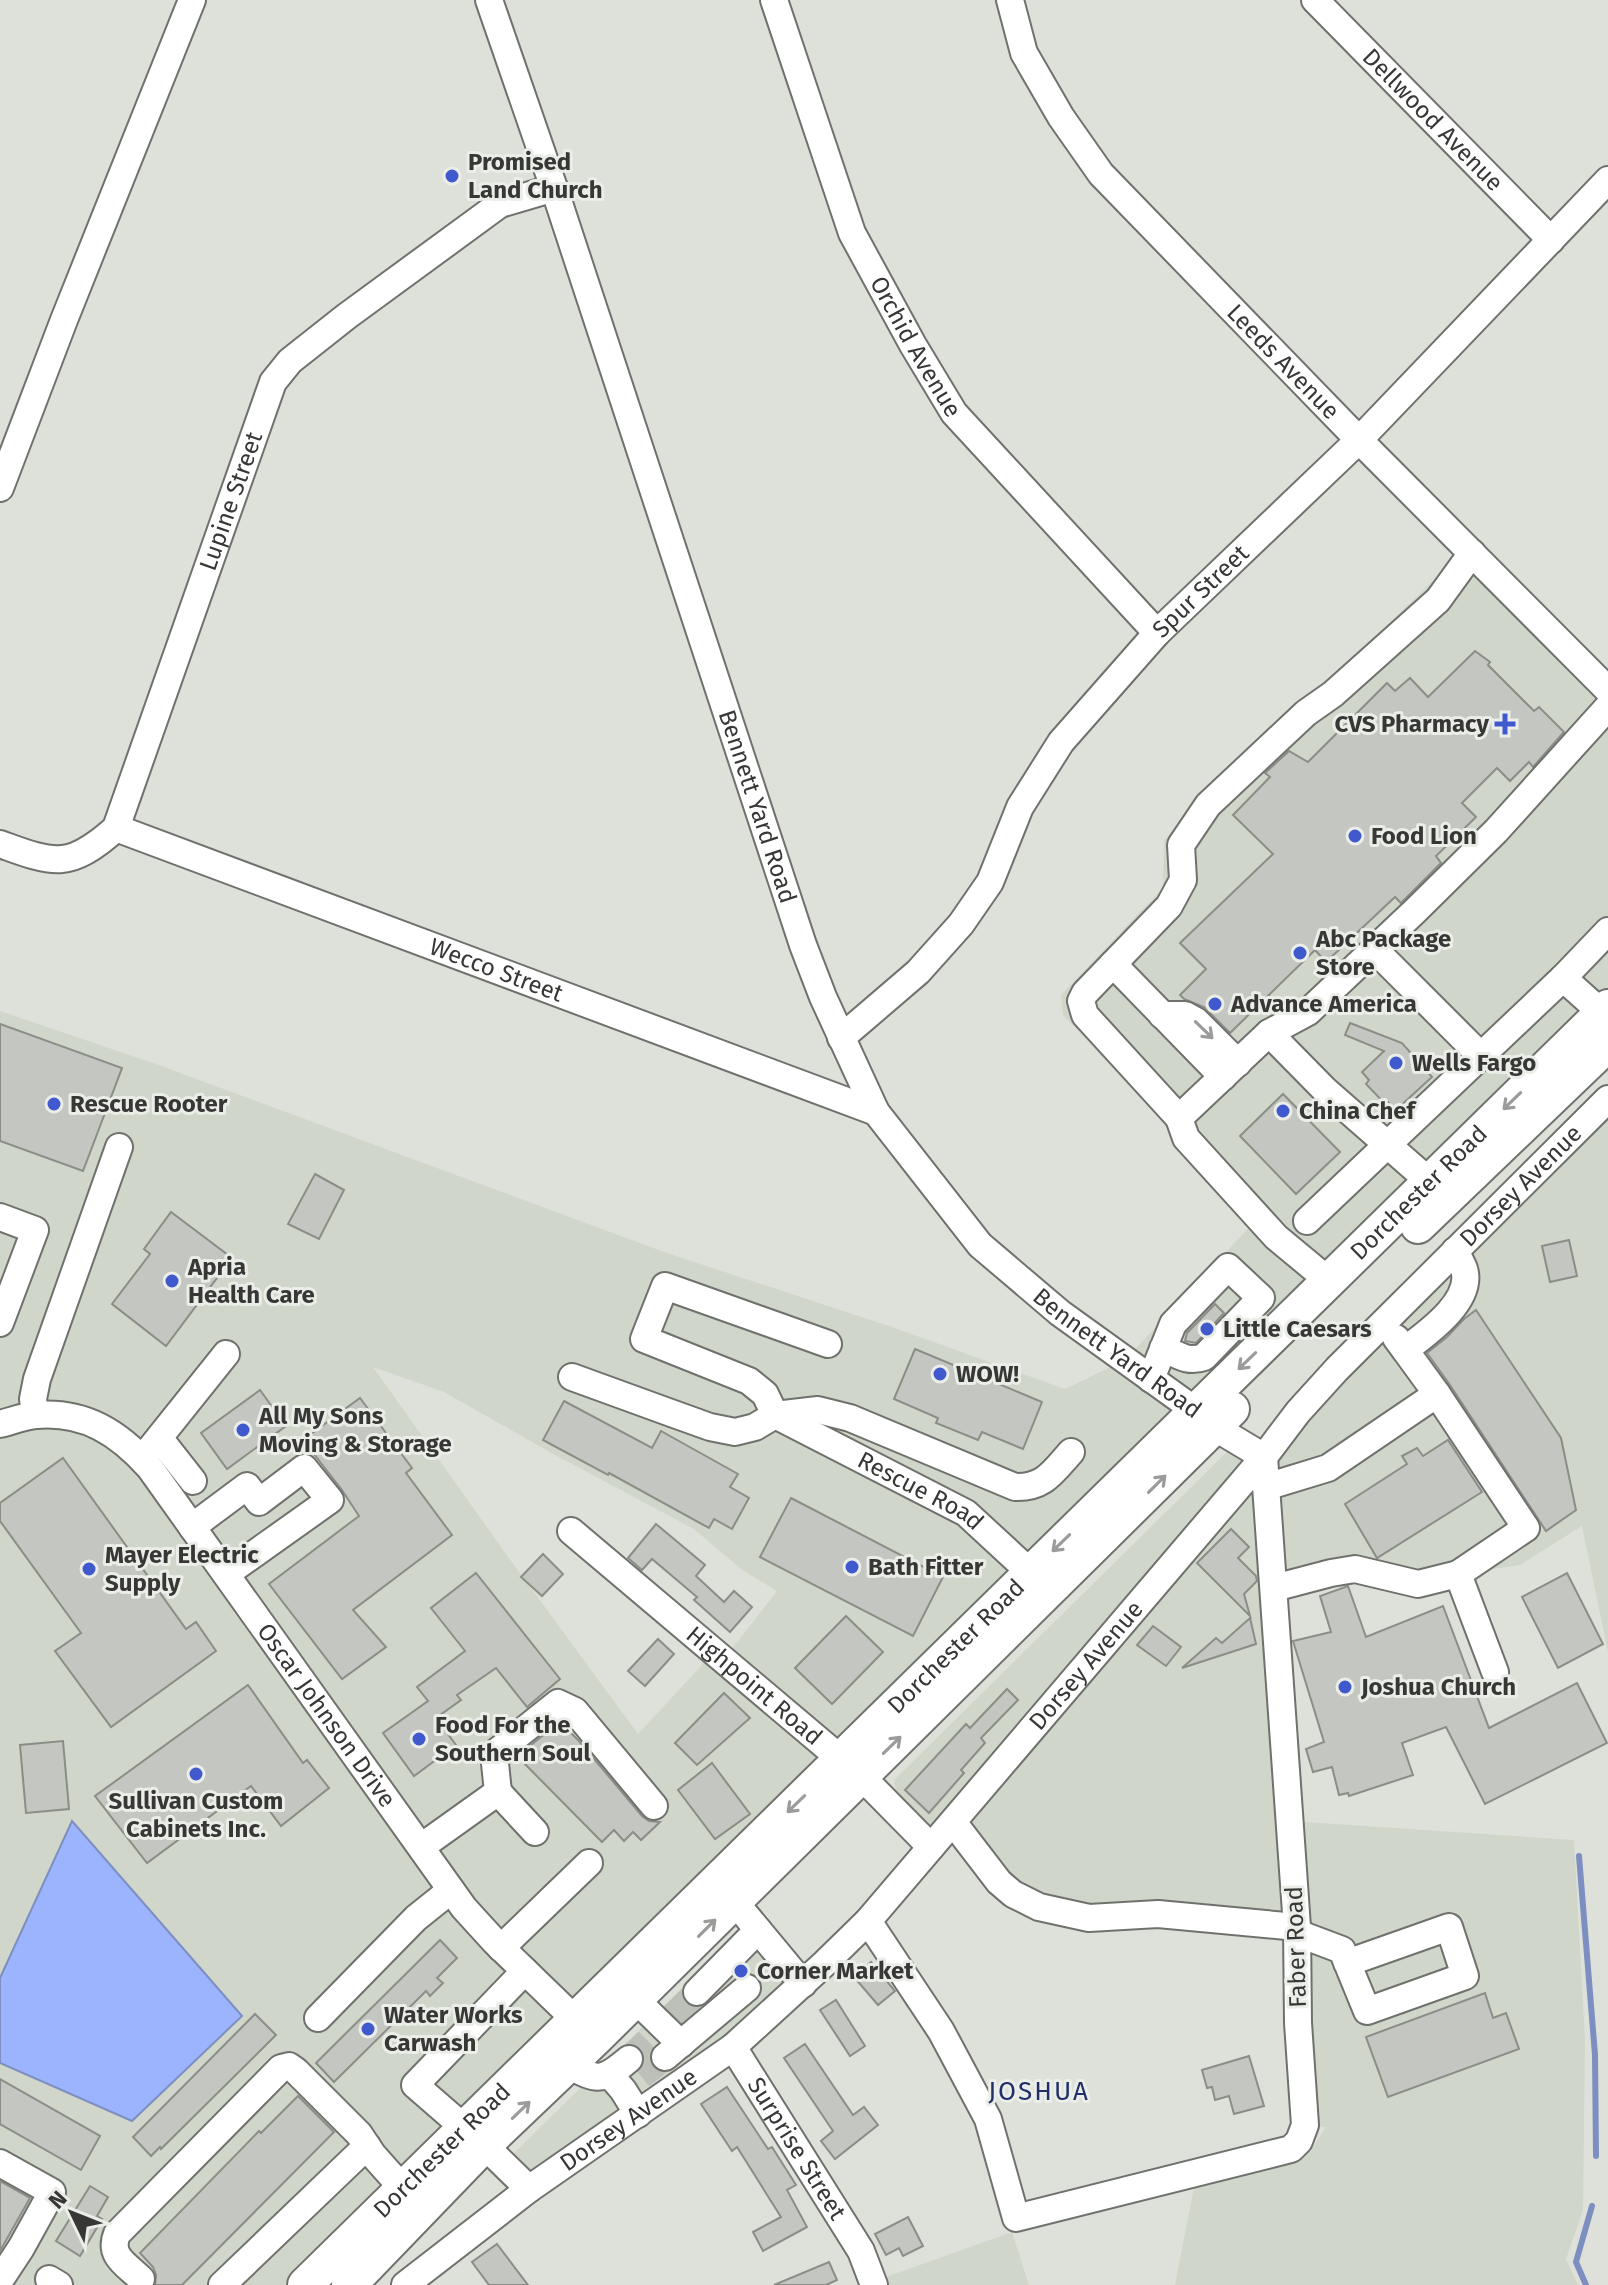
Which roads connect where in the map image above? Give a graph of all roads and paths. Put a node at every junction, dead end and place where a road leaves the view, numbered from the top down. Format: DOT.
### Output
graph roads {
  1 [pos="192,0"];
  2 [pos="489,0"];
  3 [pos="774,0"];
  4 [pos="1010,0"];
  5 [pos="1315,0"];
  6 [pos="1608,180"];
  7 [pos="554,188"];
  8 [pos="1551,240"];
  9 [pos="1359,440"];
  10 [pos="0,488"];
  11 [pos="1472,553"];
  12 [pos="1157,633"];
  13 [pos="1608,690"];
  14 [pos="1608,707"];
  15 [pos="116,828"];
  16 [pos="0,844"];
  17 [pos="1608,931"];
  18 [pos="1374,949"];
  19 [pos="1113,964"];
  20 [pos="1563,978"];
  21 [pos="1606,1021"];
  22 [pos="1269,1033"];
  23 [pos="841,1038"];
  24 [pos="1480,1055"];
  25 [pos="1230,1070"];
  26 [pos="1608,1099"];
  27 [pos="876,1112"];
  28 [pos="1179,1118"];
  29 [pos="1388,1144"];
  30 [pos="119,1147"];
  31 [pos="1438,1190"];
  32 [pos="0,1217"];
  33 [pos="1307,1221"];
  34 [pos="1455,1251"];
  35 [pos="1329,1281"];
  36 [pos="0,1323"];
  37 [pos="1384,1323"];
  38 [pos="828,1344"];
  39 [pos="1163,1348"];
  40 [pos="1405,1350"];
  41 [pos="226,1354"];
  42 [pos="572,1377"];
  43 [pos="1151,1379"];
  44 [pos="1437,1394"];
  45 [pos="35,1415"];
  46 [pos="775,1415"];
  47 [pos="1205,1419"];
  48 [pos="0,1424"];
  49 [pos="889,1434"];
  50 [pos="160,1439"];
  51 [pos="1071,1452"];
  52 [pos="1264,1457"];
  53 [pos="142,1459"];
  54 [pos="876,1467"];
  55 [pos="993,1478"];
  56 [pos="193,1481"];
  57 [pos="1266,1487"];
  58 [pos="970,1516"];
  59 [pos="192,1527"];
  60 [pos="571,1531"];
  61 [pos="226,1574"];
  62 [pos="1458,1574"];
  63 [pos="1040,1582"];
  64 [pos="1274,1588"];
  65 [pos="1495,1672"];
  66 [pos="851,1768"];
  67 [pos="498,1792"];
  68 [pos="654,1806"];
  69 [pos="953,1822"];
  70 [pos="535,1832"];
  71 [pos="421,1847"];
  72 [pos="931,1847"];
  73 [pos="589,1863"];
  74 [pos="451,1890"];
  75 [pos="734,1901"];
  76 [pos="868,1921"];
  77 [pos="758,1930"];
  78 [pos="1297,1930"];
  79 [pos="501,1948"];
  80 [pos="782,1958"];
  81 [pos="1347,1963"];
  82 [pos="525,1971"];
  83 [pos="803,1984"];
  84 [pos="745,1989"];
  85 [pos="635,1999"];
  86 [pos="318,2018"];
  87 [pos="585,2030"];
  88 [pos="733,2047"];
  89 [pos="568,2065"];
  90 [pos="638,2114"];
  91 [pos="474,2137"];
  92 [pos="367,2146"];
  93 [pos="0,2163"];
  94 [pos="529,2189"];
  95 [pos="412,2200"];
  96 [pos="127,2277"];
  97 [pos="0,2280"];
  98 [pos="222,2285"];
  99 [pos="305,2285"];
  100 [pos="349,2285"];
  101 [pos="405,2285"];
  102 [pos="874,2285"];
  1 -- 10 [label="street"];
  2 -- 7 [label="street, Bennett Yard Road"];
  3 -- 12 [label="street, Orchid Avenue"];
  4 -- 9 [label="street, Leeds Avenue"];
  5 -- 8 [label="street, Dellwood Avenue"];
  6 -- 8 [label="street, Spur Street"];
  7 -- 15 [label="street, Lupine Street"];
  7 -- 23 [label="street, Bennett Yard Road"];
  8 -- 9 [label="street, Spur Street"];
  9 -- 11 [label="street, Leeds Avenue"];
  9 -- 12 [label="street, Spur Street"];
  11 -- 13 [label="street, Leeds Avenue"];
  11 -- 19 [label="street"];
  12 -- 23 [label="street, Spur Street"];
  14 -- 18 [label="street"];
  15 -- 16 [label="street"];
  15 -- 27 [label="street, Wecco Street"];
  17 -- 20 [label="street"];
  18 -- 22 [label="street"];
  18 -- 24 [label="street"];
  19 -- 25 [label="street"];
  19 -- 28 [label="street"];
  20 -- 21 [label="street"];
  20 -- 24 [label="street"];
  21 -- 31 [label="main road, Dorchester Road"];
  22 -- 25 [label="street"];
  22 -- 29 [label="street"];
  23 -- 27 [label="street, Bennett Yard Road"];
  24 -- 29 [label="street"];
  25 -- 28 [label="street"];
  26 -- 34 [label="street, Dorsey Avenue"];
  27 -- 43 [label="street, Bennett Yard Road"];
  28 -- 35 [label="street"];
  29 -- 31 [label="street"];
  29 -- 33 [label="street"];
  30 -- 45 [label="street"];
  31 -- 35 [label="main road, Dorchester Road"];
  31 -- 47 [label="main road, Dorchester Road"];
  32 -- 36 [label="street"];
  34 -- 37 [label="street, Dorsey Avenue"];
  34 -- 40 [label="street"];
  35 -- 47 [label="main road, Dorchester Road, one-way"];
  37 -- 40 [label="street"];
  37 -- 52 [label="street, Dorsey Avenue"];
  38 -- 46 [label="street"];
  39 -- 39 [label="street"];
  39 -- 43 [label="street"];
  40 -- 44 [label="street"];
  41 -- 50 [label="street"];
  42 -- 46 [label="street"];
  43 -- 47 [label="street, Bennett Yard Road"];
  44 -- 57 [label="street"];
  44 -- 62 [label="street"];
  45 -- 48 [label="street, Oscar Johnson Drive"];
  45 -- 53 [label="street, Oscar Johnson Drive"];
  46 -- 49 [label="street"];
  46 -- 54 [label="street, Rescue Road"];
  47 -- 52 [label="street, Bennett Yard Road"];
  47 -- 63 [label="main road, Dorchester Road"];
  49 -- 54 [label="street"];
  49 -- 55 [label="street"];
  50 -- 53 [label="street"];
  50 -- 56 [label="street"];
  51 -- 55 [label="street"];
  52 -- 57 [label="street, Faber Road"];
  52 -- 69 [label="street, Dorsey Avenue"];
  53 -- 59 [label="street, Oscar Johnson Drive"];
  54 -- 58 [label="street, Rescue Road"];
  55 -- 58 [label="street"];
  57 -- 64 [label="street, Faber Road"];
  58 -- 63 [label="street, Rescue Road"];
  59 -- 61 [label="street, Oscar Johnson Drive"];
  59 -- 61 [label="street"];
  60 -- 66 [label="street, Highpoint Road"];
  61 -- 71 [label="street, Oscar Johnson Drive"];
  62 -- 64 [label="street"];
  62 -- 65 [label="street"];
  63 -- 66 [label="main road, Dorchester Road"];
  64 -- 78 [label="street, Faber Road"];
  66 -- 72 [label="street, Highpoint Road"];
  66 -- 75 [label="main road, Dorchester Road"];
  66 -- 87 [label="main road, Dorchester Road, one-way"];
  67 -- 68 [label="street"];
  67 -- 70 [label="street"];
  67 -- 71 [label="street"];
  69 -- 72 [label="street, Dorsey Avenue"];
  69 -- 78 [label="street"];
  71 -- 74 [label="street, Oscar Johnson Drive"];
  72 -- 76 [label="street, Dorsey Avenue"];
  73 -- 79 [label="street"];
  74 -- 79 [label="street, Oscar Johnson Drive"];
  74 -- 86 [label="street"];
  75 -- 77 [label="street"];
  85 -- 75 [label="main road, Dorchester Road, one-way"];
  76 -- 78 [label="street, Faber Road"];
  76 -- 83 [label="street, Dorsey Avenue"];
  77 -- 80 [label="street"];
  77 -- 84 [label="street"];
  78 -- 81 [label="street"];
  79 -- 82 [label="street, Oscar Johnson Drive"];
  80 -- 83 [label="street"];
  80 -- 84 [label="street"];
  82 -- 87 [label="street, Oscar Johnson Drive"];
  82 -- 91 [label="street"];
  83 -- 88 [label="street, Dorsey Avenue"];
  84 -- 85 [label="street"];
  85 -- 87 [label="main road, Dorchester Road"];
  87 -- 89 [label="main road, Dorchester Road"];
  87 -- 91 [label="main road, Dorchester Road"];
  88 -- 90 [label="street, Dorsey Avenue"];
  88 -- 102 [label="street, Surprise Street"];
  89 -- 90 [label="street"];
  91 -- 89 [label="main road, Dorchester Road, one-way"];
  90 -- 94 [label="street, Dorsey Avenue"];
  91 -- 94 [label="street"];
  91 -- 95 [label="main road, Dorchester Road"];
  92 -- 95 [label="street"];
  92 -- 96 [label="street"];
  92 -- 98 [label="street"];
  93 -- 97 [label="street"];
  94 -- 101 [label="street, Dorsey Avenue"];
  95 -- 99 [label="main road, Dorchester Road"];
  95 -- 100 [label="main road, Dorchester Road"];
}
